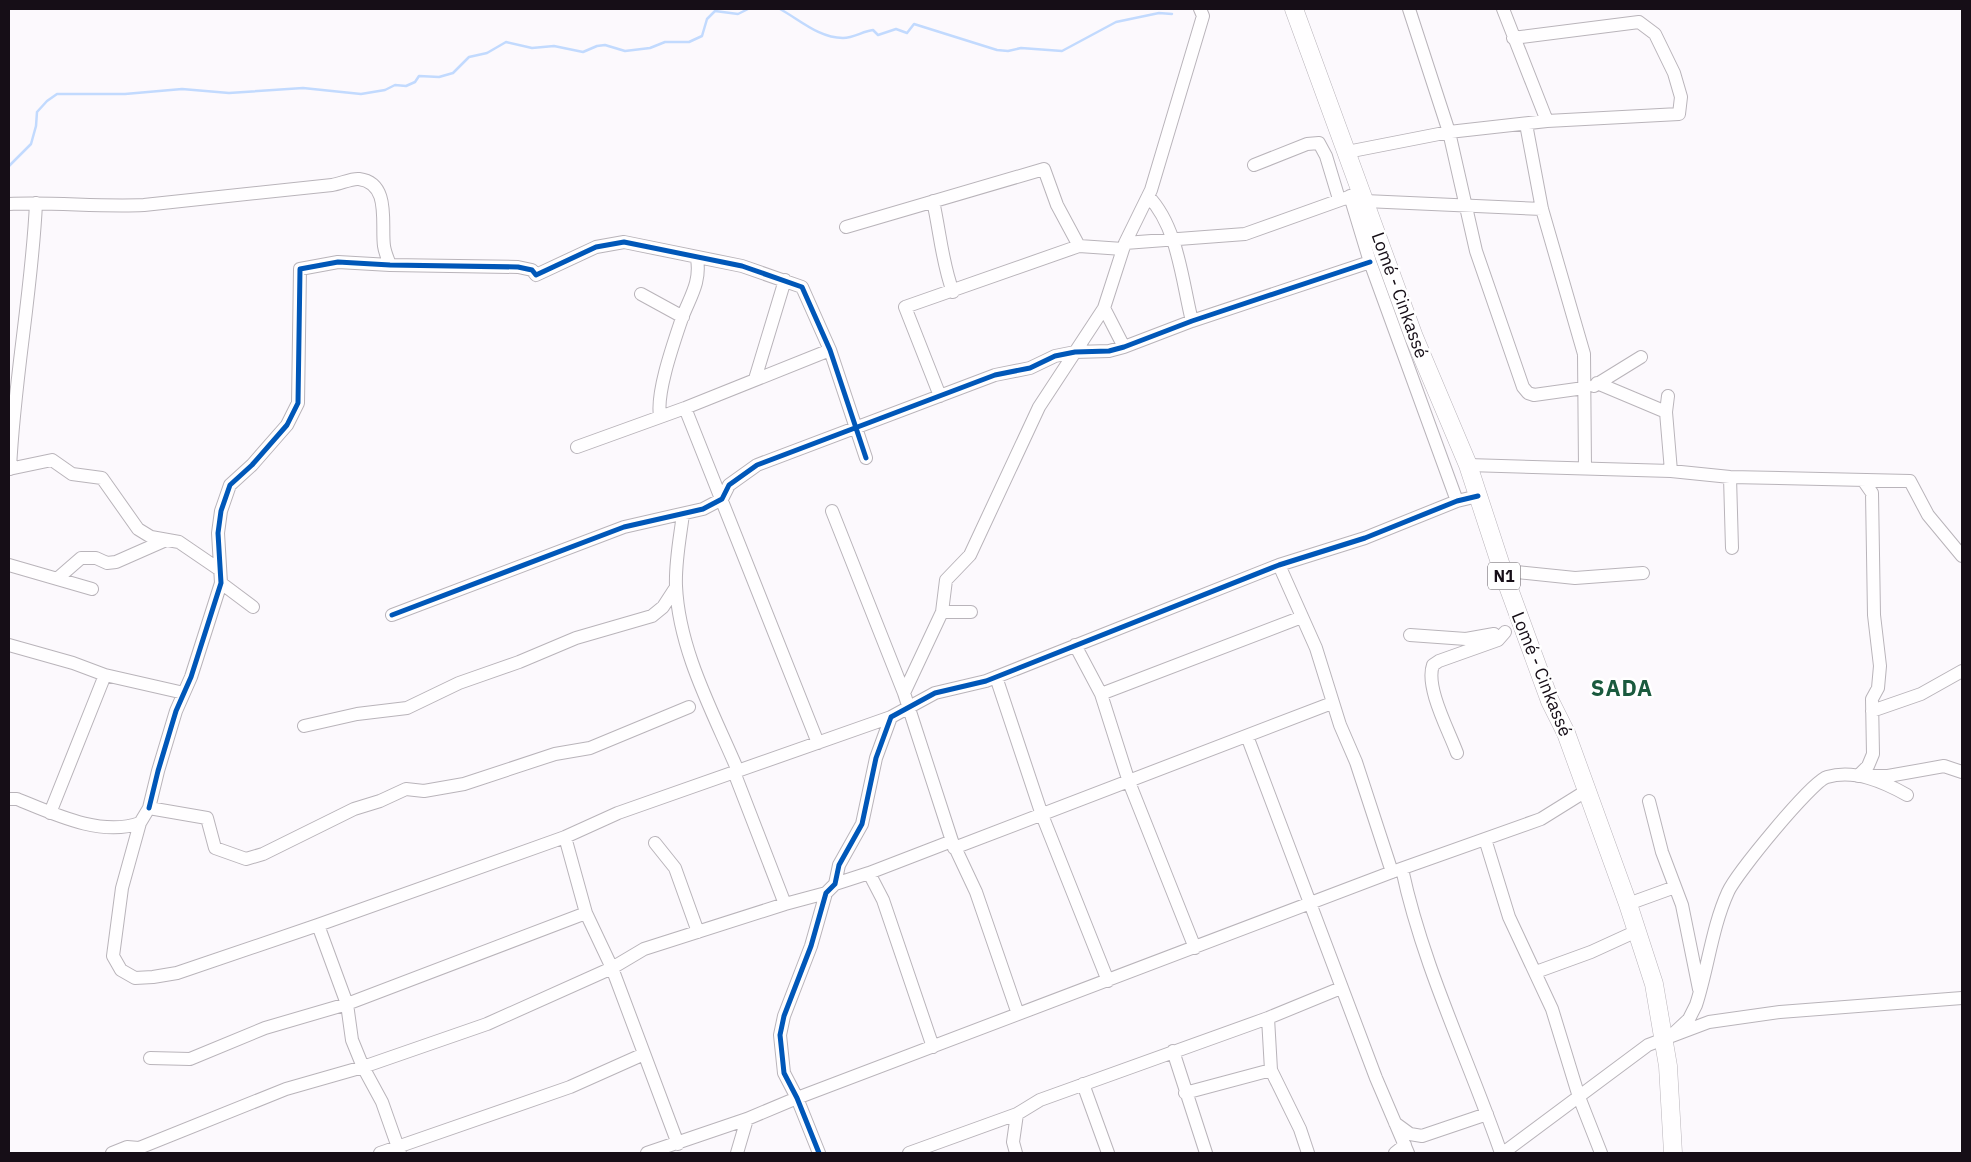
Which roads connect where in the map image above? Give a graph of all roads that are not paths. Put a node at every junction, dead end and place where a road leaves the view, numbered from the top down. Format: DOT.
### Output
graph roads {
  1 [pos="1200,9"];
  2 [pos="1294,9"];
  3 [pos="1409,9"];
  4 [pos="1503,9"];
  5 [pos="1513,38"];
  6 [pos="1547,121"];
  7 [pos="1526,124"];
  8 [pos="1449,132"];
  9 [pos="1347,152"];
  10 [pos="1254,166"];
  11 [pos="1148,196"];
  12 [pos="1354,197"];
  13 [pos="933,201"];
  14 [pos="36,203"];
  15 [pos="9,204"];
  16 [pos="1464,204"];
  17 [pos="1542,209"];
  18 [pos="846,228"];
  19 [pos="1172,238"];
  20 [pos="1079,246"];
  21 [pos="1124,246"];
  22 [pos="697,259"];
  23 [pos="1370,262"];
  24 [pos="390,265"];
  25 [pos="785,280"];
  26 [pos="952,292"];
  27 [pos="641,294"];
  28 [pos="1104,308"];
  29 [pos="683,317"];
  30 [pos="1192,321"];
  31 [pos="1396,335"];
  32 [pos="1414,337"];
  33 [pos="1124,347"];
  34 [pos="830,350"];
  35 [pos="1075,352"];
  36 [pos="1641,357"];
  37 [pos="755,379"];
  38 [pos="1597,383"];
  39 [pos="1584,391"];
  40 [pos="940,396"];
  41 [pos="1668,396"];
  42 [pos="684,408"];
  43 [pos="1666,412"];
  44 [pos="660,416"];
  45 [pos="854,428"];
  46 [pos="577,447"];
  47 [pos="866,458"];
  48 [pos="1468,465"];
  49 [pos="1585,468"];
  50 [pos="9,469"];
  51 [pos="1671,471"];
  52 [pos="1730,477"];
  53 [pos="1863,480"];
  54 [pos="1478,496"];
  55 [pos="722,499"];
  56 [pos="1458,501"];
  57 [pos="832,511"];
  58 [pos="684,514"];
  59 [pos="166,540"];
  60 [pos="1732,548"];
  61 [pos="1962,556"];
  62 [pos="9,565"];
  63 [pos="1279,565"];
  64 [pos="220,570"];
  65 [pos="1643,574"];
  66 [pos="58,578"];
  67 [pos="1505,578"];
  68 [pos="221,584"];
  69 [pos="676,587"];
  70 [pos="92,589"];
  71 [pos="253,607"];
  72 [pos="942,612"];
  73 [pos="972,612"];
  74 [pos="392,615"];
  75 [pos="1302,617"];
  76 [pos="1523,627"];
  77 [pos="1505,632"];
  78 [pos="1410,635"];
  79 [pos="9,645"];
  80 [pos="1075,645"];
  81 [pos="1962,671"];
  82 [pos="106,675"];
  83 [pos="996,677"];
  84 [pos="184,693"];
  85 [pos="904,693"];
  86 [pos="1101,694"];
  87 [pos="1332,703"];
  88 [pos="908,706"];
  89 [pos="689,707"];
  90 [pos="1872,711"];
  91 [pos="890,717"];
  92 [pos="304,726"];
  93 [pos="1247,736"];
  94 [pos="818,743"];
  95 [pos="1457,753"];
  96 [pos="736,771"];
  97 [pos="1962,772"];
  98 [pos="1858,776"];
  99 [pos="1129,782"];
  100 [pos="1586,791"];
  101 [pos="1907,795"];
  102 [pos="9,799"];
  103 [pos="1649,801"];
  104 [pos="149,808"];
  105 [pos="50,813"];
  106 [pos="1042,815"];
  107 [pos="140,823"];
  108 [pos="565,837"];
  109 [pos="1485,839"];
  110 [pos="654,843"];
  111 [pos="953,844"];
  112 [pos="1397,870"];
  113 [pos="869,872"];
  114 [pos="1675,887"];
  115 [pos="830,888"];
  116 [pos="785,904"];
  117 [pos="1310,904"];
  118 [pos="1628,904"];
  119 [pos="586,913"];
  120 [pos="318,925"];
  121 [pos="1637,931"];
  122 [pos="698,932"];
  123 [pos="1195,948"];
  124 [pos="612,968"];
  125 [pos="1536,972"];
  126 [pos="1108,981"];
  127 [pos="1341,988"];
  128 [pos="1700,992"];
  129 [pos="1962,998"];
  130 [pos="347,1004"];
  131 [pos="1018,1014"];
  132 [pos="1268,1018"];
  133 [pos="1668,1037"];
  134 [pos="933,1047"];
  135 [pos="1173,1051"];
  136 [pos="644,1054"];
  137 [pos="150,1058"];
  138 [pos="362,1067"];
  139 [pos="1271,1070"];
  140 [pos="1083,1084"];
  141 [pos="1186,1093"];
  142 [pos="1579,1097"];
  143 [pos="797,1098"];
  144 [pos="1017,1114"];
  145 [pos="1488,1114"];
  146 [pos="747,1120"];
  147 [pos="1395,1123"];
  148 [pos="678,1144"];
  149 [pos="399,1151"];
  150 [pos="1403,1151"];
  151 [pos="112,1153"];
  152 [pos="380,1153"];
  153 [pos="646,1153"];
  154 [pos="737,1153"];
  155 [pos="819,1153"];
  156 [pos="912,1153"];
  157 [pos="1016,1153"];
  158 [pos="1108,1153"];
  159 [pos="1206,1153"];
  160 [pos="1308,1153"];
  161 [pos="1502,1153"];
  162 [pos="1601,1153"];
  163 [pos="1673,1153"];
  1 -- 11 [label="street"];
  2 -- 9 [label="highway, Lomé - Cinkassé / N1"];
  3 -- 8 [label="street"];
  4 -- 5 [label="street"];
  5 -- 6 [label="street"];
  5 -- 6 [label="street"];
  6 -- 7 [label="street"];
  7 -- 8 [label="street"];
  7 -- 17 [label="street"];
  8 -- 9 [label="street"];
  8 -- 16 [label="street"];
  9 -- 12 [label="highway, Lomé - Cinkassé / N1"];
  10 -- 12 [label="street"];
  11 -- 19 [label="street"];
  11 -- 21 [label="street"];
  12 -- 16 [label="street"];
  12 -- 19 [label="street"];
  12 -- 23 [label="street"];
  12 -- 32 [label="highway, Lomé - Cinkassé / N1"];
  13 -- 18 [label="street"];
  13 -- 20 [label="street"];
  13 -- 26 [label="street"];
  14 -- 15 [label="street"];
  14 -- 24 [label="street"];
  14 -- 50 [label="street"];
  16 -- 17 [label="street"];
  16 -- 39 [label="street"];
  17 -- 39 [label="street"];
  19 -- 21 [label="street"];
  19 -- 30 [label="street"];
  20 -- 21 [label="street"];
  20 -- 26 [label="street"];
  21 -- 28 [label="street"];
  22 -- 24 [label="street"];
  22 -- 25 [label="street"];
  22 -- 29 [label="street"];
  23 -- 30 [label="street"];
  23 -- 31 [label="street"];
  24 -- 64 [label="street"];
  25 -- 34 [label="street"];
  25 -- 37 [label="street"];
  26 -- 40 [label="street"];
  27 -- 29 [label="street"];
  28 -- 33 [label="street"];
  28 -- 35 [label="street"];
  29 -- 44 [label="street"];
  30 -- 33 [label="street"];
  31 -- 32 [label="street"];
  31 -- 56 [label="street"];
  32 -- 48 [label="highway, Lomé - Cinkassé / N1"];
  33 -- 35 [label="street"];
  34 -- 37 [label="street"];
  34 -- 45 [label="street"];
  35 -- 40 [label="street"];
  35 -- 72 [label="street"];
  36 -- 38 [label="street"];
  37 -- 42 [label="street"];
  38 -- 39 [label="street"];
  38 -- 43 [label="street"];
  39 -- 49 [label="street"];
  40 -- 45 [label="street"];
  41 -- 43 [label="street"];
  42 -- 44 [label="street"];
  42 -- 55 [label="street"];
  43 -- 51 [label="street"];
  44 -- 46 [label="street"];
  45 -- 47 [label="street"];
  45 -- 55 [label="street"];
  48 -- 49 [label="street"];
  48 -- 54 [label="highway, Lomé - Cinkassé / N1"];
  49 -- 51 [label="street"];
  50 -- 59 [label="street"];
  51 -- 52 [label="street"];
  52 -- 53 [label="street"];
  52 -- 60 [label="street"];
  53 -- 61 [label="street"];
  53 -- 90 [label="street"];
  54 -- 56 [label="street"];
  54 -- 67 [label="highway, Lomé - Cinkassé / N1"];
  55 -- 58 [label="street"];
  55 -- 94 [label="street"];
  56 -- 63 [label="street"];
  57 -- 85 [label="street"];
  58 -- 69 [label="street"];
  58 -- 74 [label="street"];
  59 -- 64 [label="street"];
  59 -- 66 [label="street"];
  62 -- 66 [label="street"];
  63 -- 75 [label="street"];
  63 -- 80 [label="street"];
  64 -- 68 [label="street"];
  65 -- 67 [label="street"];
  66 -- 70 [label="street"];
  67 -- 76 [label="highway, Lomé - Cinkassé / N1"];
  68 -- 71 [label="street"];
  68 -- 84 [label="street"];
  69 -- 92 [label="street"];
  69 -- 96 [label="street"];
  72 -- 73 [label="street"];
  72 -- 85 [label="street"];
  75 -- 86 [label="street"];
  75 -- 87 [label="street"];
  76 -- 77 [label="street"];
  76 -- 100 [label="highway, Lomé - Cinkassé / N1"];
  77 -- 78 [label="street"];
  77 -- 95 [label="street"];
  79 -- 82 [label="street"];
  80 -- 83 [label="street"];
  80 -- 86 [label="street"];
  81 -- 90 [label="street"];
  82 -- 84 [label="street"];
  82 -- 105 [label="street"];
  83 -- 88 [label="street"];
  83 -- 106 [label="street"];
  84 -- 104 [label="street"];
  85 -- 88 [label="street"];
  86 -- 99 [label="street"];
  87 -- 93 [label="street"];
  87 -- 112 [label="street"];
  88 -- 91 [label="street"];
  88 -- 111 [label="street"];
  89 -- 104 [label="street"];
  90 -- 98 [label="street"];
  91 -- 94 [label="street"];
  91 -- 115 [label="street"];
  93 -- 99 [label="street"];
  93 -- 117 [label="street"];
  94 -- 96 [label="street"];
  96 -- 108 [label="street"];
  96 -- 116 [label="street"];
  97 -- 98 [label="street"];
  98 -- 101 [label="street"];
  98 -- 128 [label="street"];
  99 -- 106 [label="street"];
  99 -- 123 [label="street"];
  100 -- 109 [label="street"];
  100 -- 118 [label="highway, Lomé - Cinkassé / N1"];
  102 -- 105 [label="street"];
  103 -- 114 [label="street"];
  104 -- 107 [label="street"];
  105 -- 107 [label="street"];
  106 -- 111 [label="street"];
  106 -- 126 [label="street"];
  107 -- 120 [label="street"];
  108 -- 119 [label="street"];
  108 -- 120 [label="street"];
  109 -- 112 [label="street"];
  109 -- 125 [label="street"];
  110 -- 122 [label="street"];
  111 -- 113 [label="street"];
  111 -- 131 [label="street"];
  112 -- 117 [label="street"];
  112 -- 145 [label="street"];
  113 -- 115 [label="street"];
  113 -- 134 [label="street"];
  114 -- 118 [label="street"];
  114 -- 128 [label="street"];
  115 -- 116 [label="street"];
  115 -- 143 [label="street"];
  116 -- 122 [label="street"];
  117 -- 123 [label="street"];
  117 -- 127 [label="street"];
  118 -- 121 [label="highway, Lomé - Cinkassé / N1"];
  119 -- 124 [label="street"];
  119 -- 130 [label="street"];
  120 -- 130 [label="street"];
  121 -- 125 [label="street"];
  121 -- 133 [label="highway, Lomé - Cinkassé / N1"];
  122 -- 124 [label="street"];
  123 -- 126 [label="street"];
  124 -- 136 [label="street"];
  124 -- 138 [label="street"];
  125 -- 142 [label="street"];
  126 -- 131 [label="street"];
  127 -- 132 [label="street"];
  127 -- 147 [label="street"];
  128 -- 133 [label="street"];
  129 -- 133 [label="street"];
  130 -- 137 [label="street"];
  130 -- 138 [label="street"];
  131 -- 134 [label="street"];
  132 -- 135 [label="street"];
  132 -- 139 [label="street"];
  133 -- 142 [label="street"];
  133 -- 163 [label="highway, Lomé - Cinkassé / N1"];
  134 -- 143 [label="street"];
  135 -- 140 [label="street"];
  135 -- 141 [label="street"];
  136 -- 148 [label="street"];
  136 -- 149 [label="street"];
  138 -- 149 [label="street"];
  138 -- 151 [label="street"];
  139 -- 141 [label="street"];
  139 -- 160 [label="street"];
  140 -- 144 [label="street"];
  140 -- 158 [label="street"];
  141 -- 159 [label="street"];
  142 -- 161 [label="street"];
  142 -- 162 [label="street"];
  143 -- 146 [label="street"];
  143 -- 155 [label="street"];
  144 -- 156 [label="street"];
  144 -- 157 [label="street"];
  145 -- 147 [label="street"];
  145 -- 161 [label="street"];
  146 -- 148 [label="street"];
  146 -- 154 [label="street"];
  147 -- 150 [label="street"];
  148 -- 153 [label="street"];
  149 -- 152 [label="street"];
}
